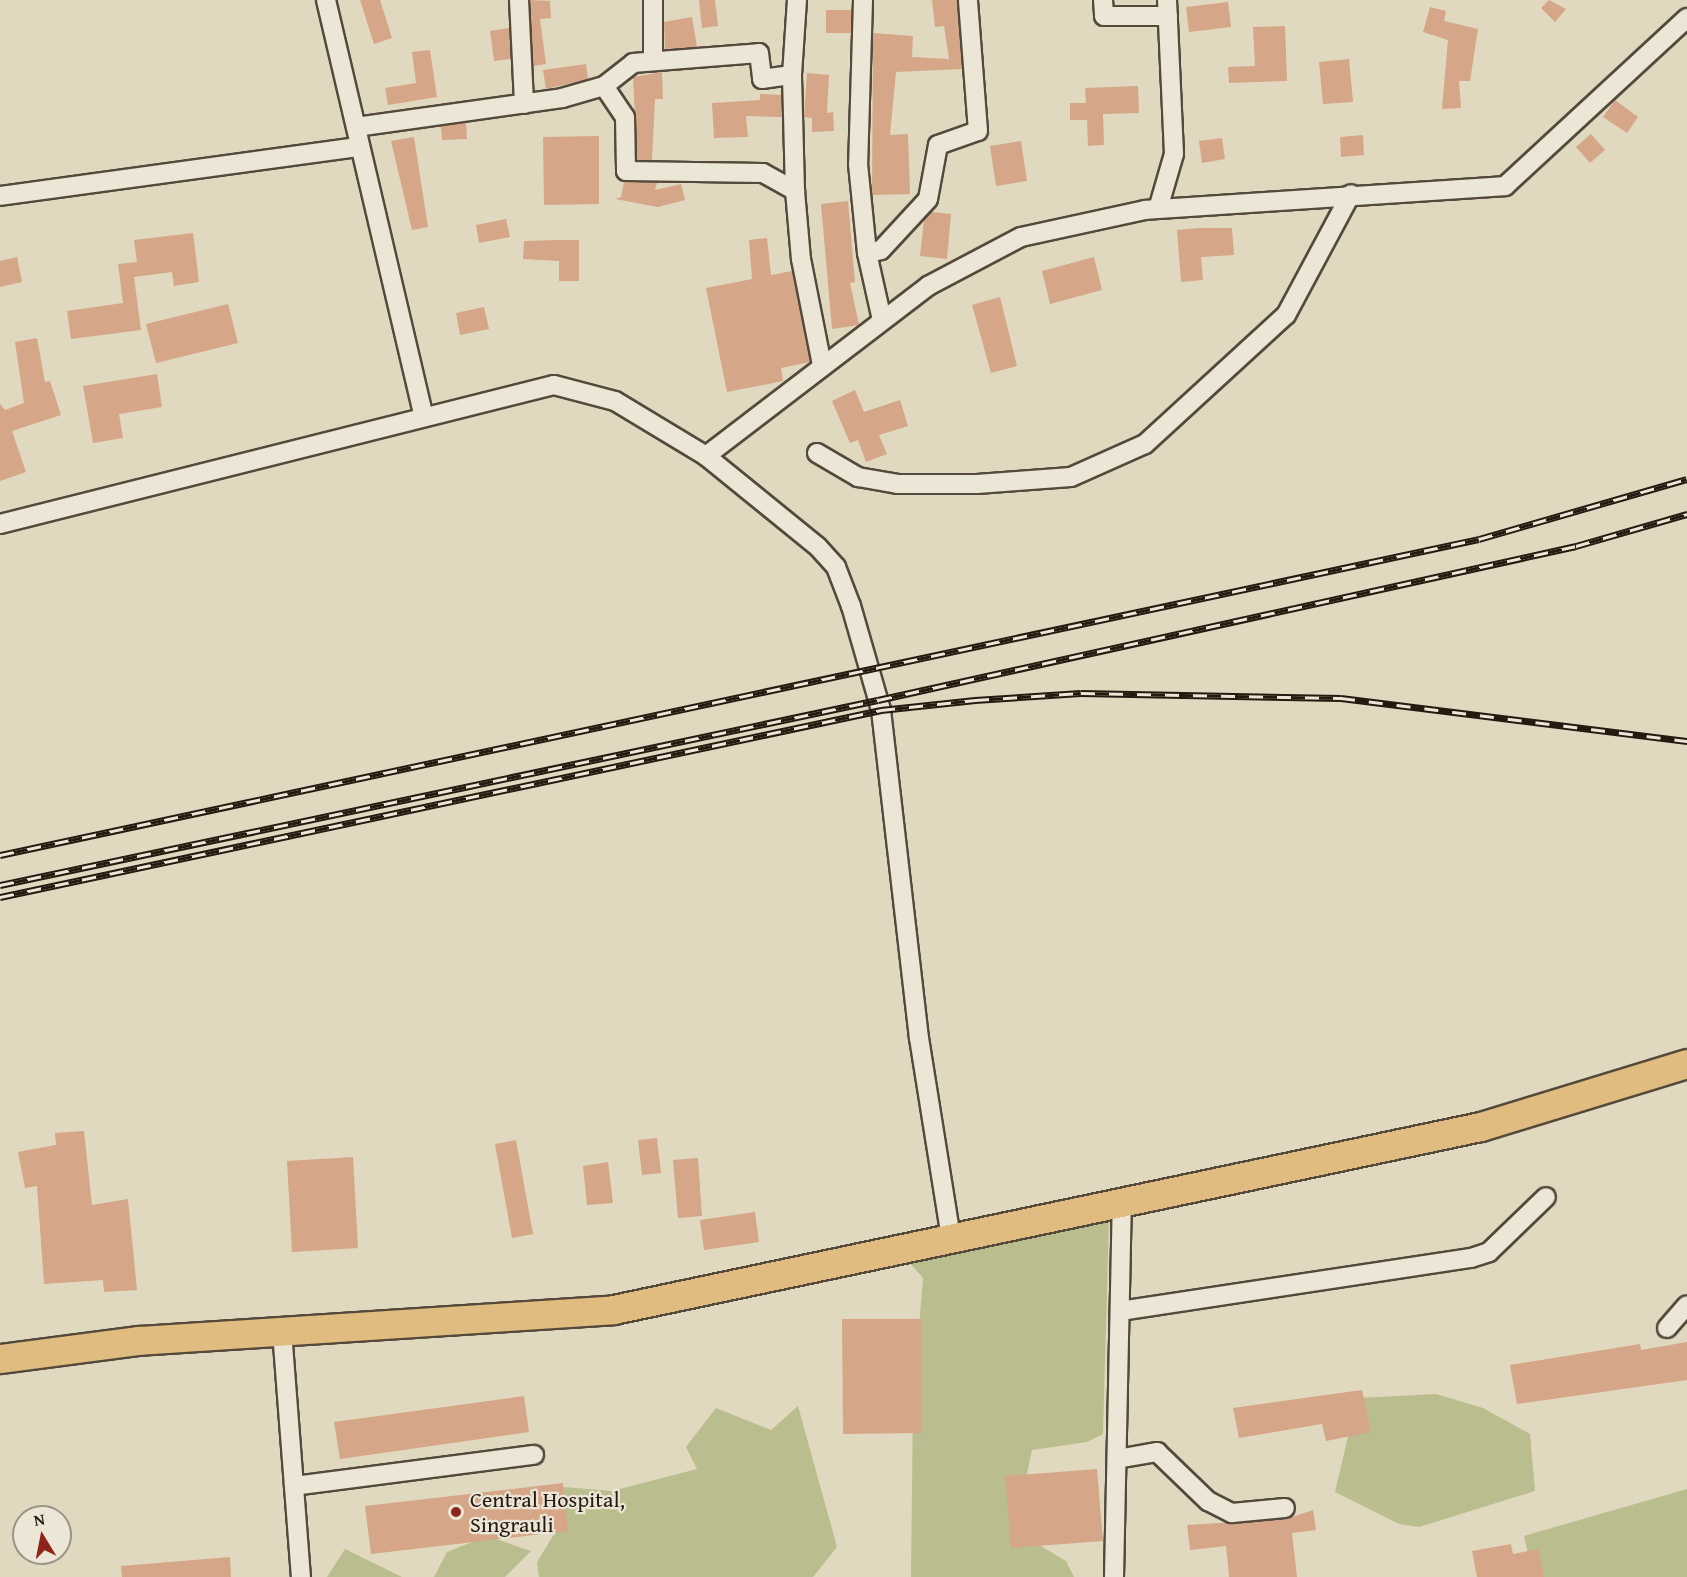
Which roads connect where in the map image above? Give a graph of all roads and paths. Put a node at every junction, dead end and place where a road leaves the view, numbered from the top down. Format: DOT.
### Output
graph roads {
  1 [pos="326,0"];
  2 [pos="519,0"];
  3 [pos="653,0"];
  4 [pos="797,0"];
  5 [pos="862,0"];
  6 [pos="968,0"];
  7 [pos="1103,0"];
  8 [pos="1168,8"];
  9 [pos="1687,18"];
  10 [pos="653,54"];
  11 [pos="792,75"];
  12 [pos="604,86"];
  13 [pos="524,104"];
  14 [pos="356,127"];
  15 [pos="360,147"];
  16 [pos="795,191"];
  17 [pos="1351,194"];
  18 [pos="0,196"];
  19 [pos="1158,209"];
  20 [pos="867,253"];
  21 [pos="882,320"];
  22 [pos="822,365"];
  23 [pos="423,414"];
  24 [pos="816,453"];
  25 [pos="706,456"];
  26 [pos="0,524"];
  27 [pos="1687,1064"];
  28 [pos="1546,1197"];
  29 [pos="1122,1202"];
  30 [pos="951,1238"];
  31 [pos="1687,1305"];
  32 [pos="1120,1311"];
  33 [pos="1667,1328"];
  34 [pos="282,1331"];
  35 [pos="0,1359"];
  36 [pos="534,1455"];
  37 [pos="1117,1459"];
  38 [pos="294,1486"];
  39 [pos="1285,1508"];
  40 [pos="301,1577"];
  41 [pos="1114,1577"];
  1 -- 14 [label="street"];
  2 -- 13 [label="street"];
  3 -- 10 [label="street"];
  4 -- 11 [label="street"];
  5 -- 20 [label="street"];
  6 -- 20 [label="street"];
  7 -- 8 [label="street"];
  8 -- 19 [label="street"];
  9 -- 17 [label="street"];
  11 -- 12 [label="street"];
  11 -- 16 [label="street"];
  12 -- 13 [label="street"];
  12 -- 16 [label="street"];
  13 -- 14 [label="street"];
  14 -- 15 [label="street"];
  15 -- 18 [label="street"];
  15 -- 23 [label="street"];
  16 -- 22 [label="street"];
  17 -- 19 [label="street"];
  17 -- 24 [label="street"];
  19 -- 21 [label="street"];
  20 -- 21 [label="street"];
  21 -- 22 [label="street"];
  22 -- 25 [label="street"];
  23 -- 25 [label="street"];
  23 -- 26 [label="street"];
  25 -- 30 [label="street"];
  27 -- 29 [label="main road"];
  28 -- 32 [label="street"];
  29 -- 30 [label="main road"];
  29 -- 32 [label="street"];
  30 -- 34 [label="main road"];
  31 -- 33 [label="street"];
  32 -- 37 [label="street"];
  34 -- 35 [label="main road"];
  34 -- 38 [label="street"];
  36 -- 38 [label="street"];
  37 -- 39 [label="street"];
  37 -- 41 [label="street"];
  38 -- 40 [label="street"];
}
